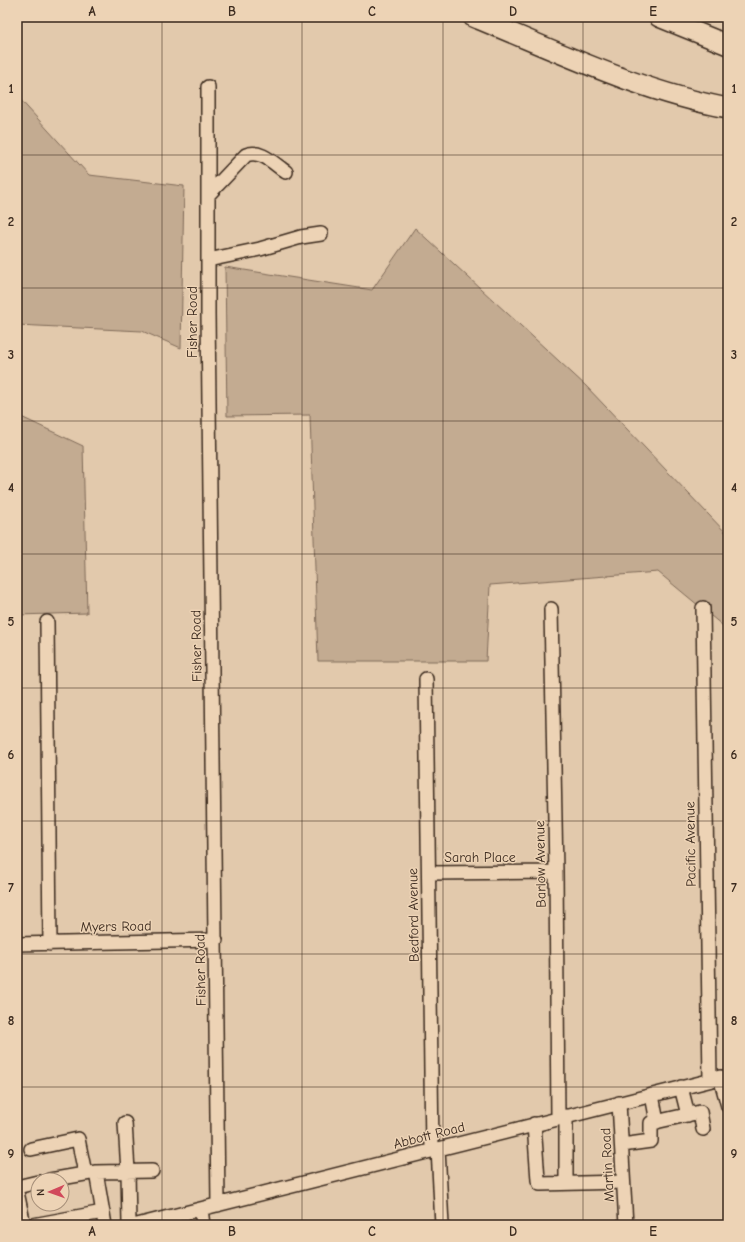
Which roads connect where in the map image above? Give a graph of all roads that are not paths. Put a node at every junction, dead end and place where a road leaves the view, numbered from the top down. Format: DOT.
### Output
graph roads {
  1 [pos="473,17"];
  2 [pos="659,17"];
  3 [pos="728,45"];
  4 [pos="208,87"];
  5 [pos="728,108"];
  6 [pos="286,172"];
  7 [pos="208,195"];
  8 [pos="321,234"];
  9 [pos="208,260"];
  10 [pos="703,608"];
  11 [pos="551,609"];
  12 [pos="47,622"];
  13 [pos="426,679"];
  14 [pos="556,872"];
  15 [pos="428,873"];
  16 [pos="216,940"];
  17 [pos="17,944"];
  18 [pos="50,944"];
  19 [pos="719,1078"];
  20 [pos="681,1087"];
  21 [pos="652,1095"];
  22 [pos="620,1102"];
  23 [pos="728,1106"];
  24 [pos="688,1115"];
  25 [pos="562,1117"];
  26 [pos="657,1122"];
  27 [pos="125,1123"];
  28 [pos="534,1124"];
  29 [pos="703,1129"];
  30 [pos="622,1145"];
  31 [pos="31,1149"];
  32 [pos="435,1149"];
  33 [pos="128,1171"];
  34 [pos="152,1171"];
  35 [pos="91,1172"];
  36 [pos="70,1176"];
  37 [pos="623,1182"];
  38 [pos="566,1183"];
  39 [pos="30,1184"];
  40 [pos="17,1187"];
  41 [pos="17,1192"];
  42 [pos="218,1205"];
  43 [pos="201,1209"];
  44 [pos="104,1219"];
  45 [pos="24,1225"];
  46 [pos="33,1225"];
  47 [pos="129,1225"];
  48 [pos="137,1225"];
  49 [pos="203,1225"];
  50 [pos="442,1225"];
  51 [pos="626,1225"];
  1 -- 5 [label="highway"];
  2 -- 3 [label="highway"];
  4 -- 7 [label="street, Fisher Road"];
  6 -- 7 [label="street"];
  7 -- 9 [label="street, Fisher Road"];
  8 -- 9 [label="street"];
  9 -- 16 [label="street, Fisher Road"];
  10 -- 19 [label="street, Pacific Avenue"];
  11 -- 14 [label="street, Barlow Avenue"];
  12 -- 18 [label="street"];
  13 -- 15 [label="street, Bedford Avenue"];
  14 -- 15 [label="street, Sarah Place"];
  14 -- 25 [label="street, Barlow Avenue"];
  15 -- 32 [label="street, Bedford Avenue"];
  16 -- 18 [label="street, Myers Road"];
  16 -- 42 [label="street, Fisher Road"];
  17 -- 18 [label="street, Myers Road"];
  19 -- 20 [label="street, Abbott Road"];
  19 -- 23 [label="street, Pacific Avenue"];
  20 -- 21 [label="street, Abbott Road"];
  20 -- 24 [label="street"];
  21 -- 22 [label="street, Abbott Road"];
  21 -- 26 [label="street"];
  22 -- 25 [label="street, Abbott Road"];
  22 -- 30 [label="street, Martin Road"];
  24 -- 26 [label="street"];
  24 -- 29 [label="street"];
  25 -- 28 [label="street, Abbott Road"];
  25 -- 38 [label="street, Barlow Avenue"];
  26 -- 30 [label="street"];
  27 -- 33 [label="street"];
  28 -- 32 [label="street, Abbott Road"];
  28 -- 38 [label="street"];
  30 -- 37 [label="street, Martin Road"];
  31 -- 35 [label="street"];
  32 -- 42 [label="street, Abbott Road"];
  32 -- 50 [label="street, Bedford Avenue"];
  33 -- 34 [label="street"];
  33 -- 35 [label="street"];
  33 -- 47 [label="street"];
  35 -- 36 [label="street"];
  35 -- 44 [label="street"];
  37 -- 38 [label="street"];
  37 -- 51 [label="street, Martin Road"];
  39 -- 40 [label="street"];
  41 -- 45 [label="street"];
  42 -- 43 [label="street, Abbott Road"];
  43 -- 48 [label="street, Abbott Road"];
  43 -- 49 [label="street"];
  44 -- 46 [label="street"];
}
